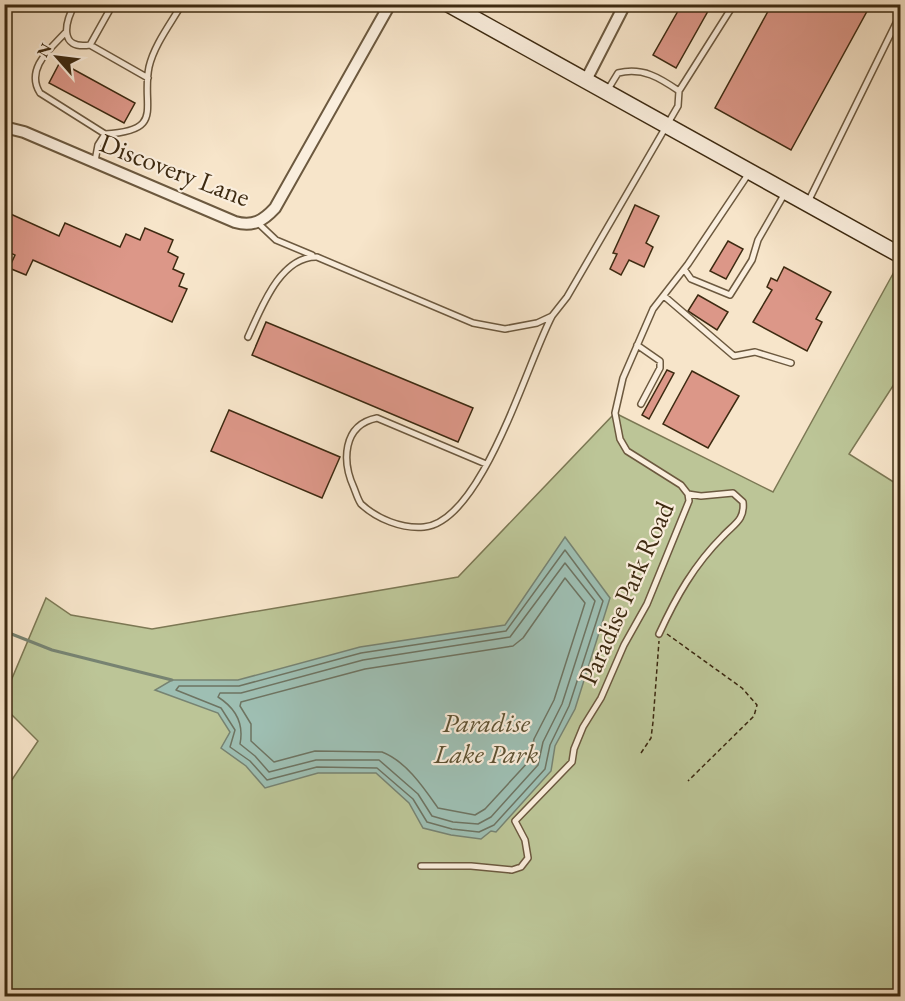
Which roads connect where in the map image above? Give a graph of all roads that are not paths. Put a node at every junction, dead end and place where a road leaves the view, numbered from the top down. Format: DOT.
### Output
graph roads {
  1 [pos="75,4"];
  2 [pos="113,4"];
  3 [pos="182,4"];
  4 [pos="390,4"];
  5 [pos="448,4"];
  6 [pos="625,4"];
  7 [pos="734,4"];
  8 [pos="900,15"];
  9 [pos="65,33"];
  10 [pos="90,45"];
  11 [pos="148,78"];
  12 [pos="586,80"];
  13 [pos="680,91"];
  14 [pos="606,92"];
  15 [pos="666,125"];
  16 [pos="4,127"];
  17 [pos="105,134"];
  18 [pos="95,163"];
  19 [pos="749,171"];
  20 [pos="786,192"];
  21 [pos="807,204"];
  22 [pos="258,223"];
  23 [pos="900,255"];
  24 [pos="317,257"];
  25 [pos="684,269"];
  26 [pos="664,296"];
  27 [pos="552,316"];
  28 [pos="248,337"];
  29 [pos="637,345"];
  30 [pos="791,363"];
  31 [pos="641,404"];
  32 [pos="486,464"];
  33 [pos="688,494"];
  34 [pos="660,632"];
  35 [pos="422,866"];
  1 -- 9 [label="lane"];
  2 -- 10 [label="lane"];
  3 -- 11 [label="lane"];
  4 -- 22 [label="street, Discovery Lane"];
  5 -- 12 [label="street"];
  6 -- 12 [label="street"];
  7 -- 13 [label="lane"];
  8 -- 21 [label="lane"];
  9 -- 10 [label="lane"];
  9 -- 17 [label="lane"];
  10 -- 11 [label="lane"];
  11 -- 17 [label="lane"];
  12 -- 14 [label="street"];
  13 -- 14 [label="lane"];
  13 -- 15 [label="lane"];
  14 -- 15 [label="street"];
  15 -- 19 [label="street"];
  15 -- 27 [label="lane"];
  16 -- 18 [label="street, Discovery Lane"];
  17 -- 18 [label="lane"];
  18 -- 22 [label="street, Discovery Lane"];
  19 -- 20 [label="street"];
  19 -- 25 [label="lane, Paradise Park Road"];
  20 -- 21 [label="street"];
  20 -- 25 [label="lane"];
  21 -- 23 [label="street"];
  22 -- 24 [label="lane"];
  24 -- 27 [label="lane"];
  24 -- 28 [label="lane"];
  25 -- 26 [label="lane, Paradise Park Road"];
  26 -- 29 [label="lane, Paradise Park Road"];
  26 -- 30 [label="lane"];
  27 -- 32 [label="lane"];
  29 -- 31 [label="lane"];
  29 -- 33 [label="lane, Paradise Park Road"];
  32 -- 32 [label="lane"];
  33 -- 34 [label="lane"];
  33 -- 35 [label="lane, Paradise Park Road"];
}
